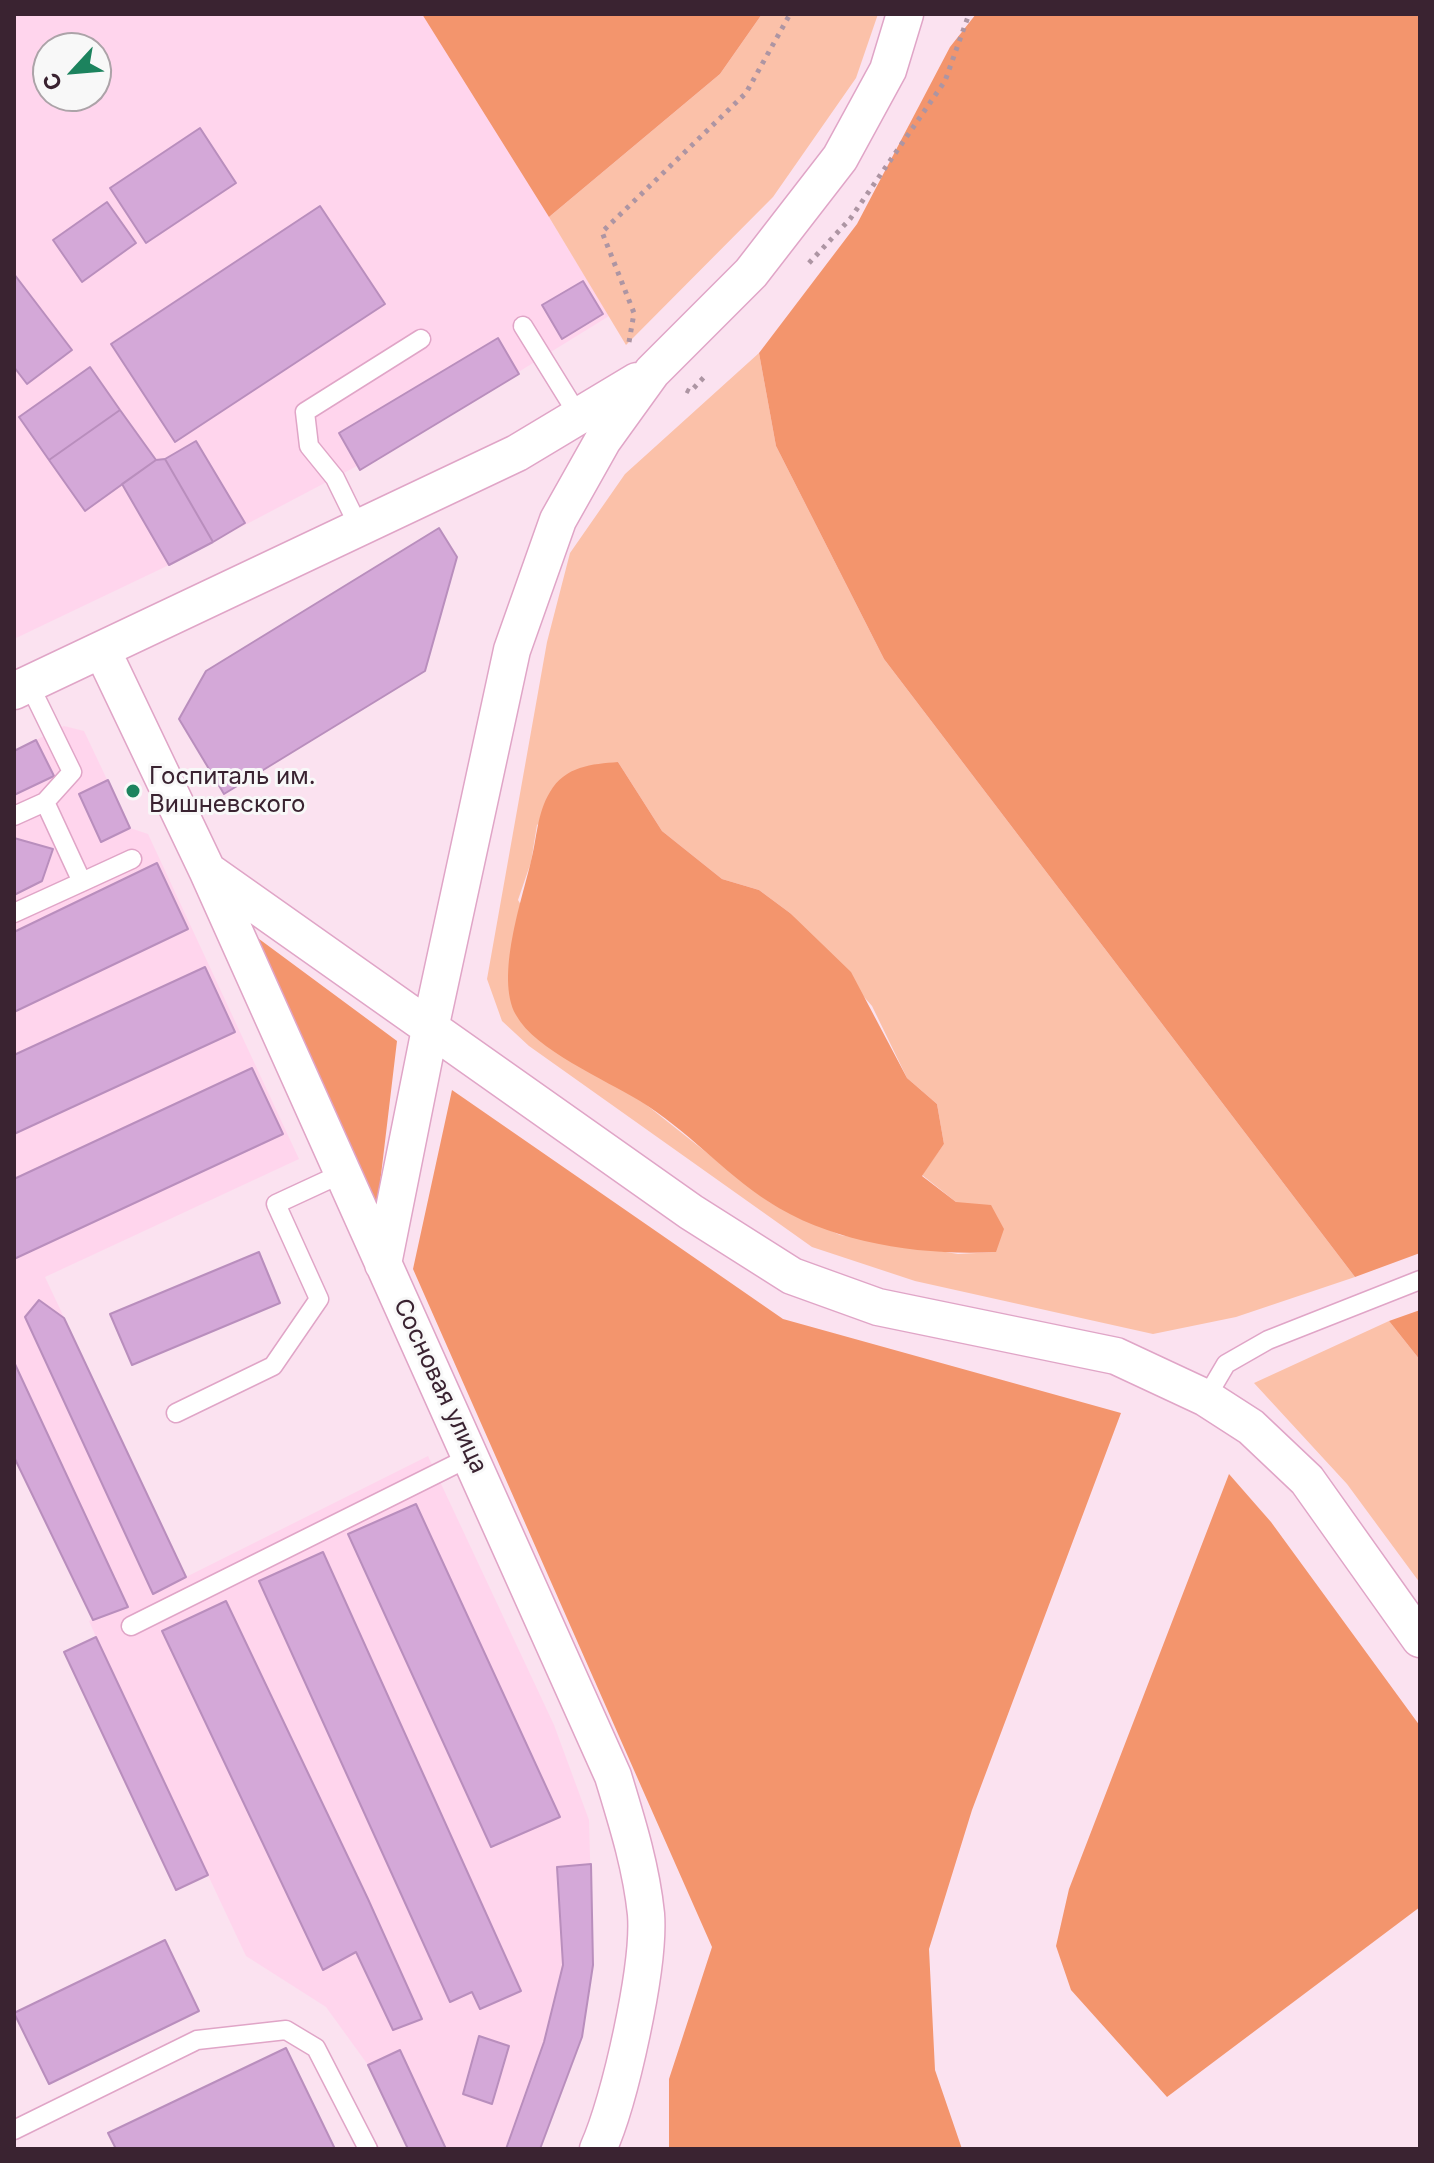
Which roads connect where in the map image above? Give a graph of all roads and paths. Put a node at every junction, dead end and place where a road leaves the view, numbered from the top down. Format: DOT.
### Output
graph roads {
  1 [pos="790,14"];
  2 [pos="905,14"];
  3 [pos="523,326"];
  4 [pos="421,339"];
  5 [pos="640,361"];
  6 [pos="580,418"];
  7 [pos="360,529"];
  8 [pos="102,650"];
  9 [pos="22,688"];
  10 [pos="45,802"];
  11 [pos="14,816"];
  12 [pos="132,859"];
  13 [pos="207,870"];
  14 [pos="82,882"];
  15 [pos="14,913"];
  16 [pos="430,1029"];
  17 [pos="343,1173"];
  18 [pos="383,1264"];
  19 [pos="1420,1280"];
  20 [pos="1206,1398"];
  21 [pos="176,1413"];
  22 [pos="472,1456"];
  23 [pos="131,1626"];
  24 [pos="1420,1639"];
  25 [pos="14,2130"];
  26 [pos="368,2149"];
  27 [pos="598,2149"];
  1 -- 5 [label="path"];
  2 -- 5 [label="street"];
  3 -- 6 [label="lane"];
  4 -- 7 [label="lane"];
  5 -- 6 [label="street"];
  5 -- 16 [label="street"];
  6 -- 7 [label="street"];
  7 -- 8 [label="street"];
  8 -- 9 [label="street"];
  8 -- 13 [label="street, Сосновая улица"];
  9 -- 10 [label="lane"];
  10 -- 11 [label="lane"];
  10 -- 14 [label="lane"];
  12 -- 14 [label="lane"];
  13 -- 16 [label="street"];
  13 -- 17 [label="street, Сосновая улица"];
  14 -- 15 [label="lane"];
  16 -- 18 [label="street"];
  16 -- 20 [label="street"];
  17 -- 18 [label="street, Сосновая улица"];
  17 -- 21 [label="lane"];
  18 -- 22 [label="street, Сосновая улица"];
  19 -- 20 [label="lane"];
  20 -- 24 [label="street"];
  22 -- 23 [label="lane"];
  22 -- 27 [label="street, Сосновая улица"];
  25 -- 26 [label="lane"];
}
